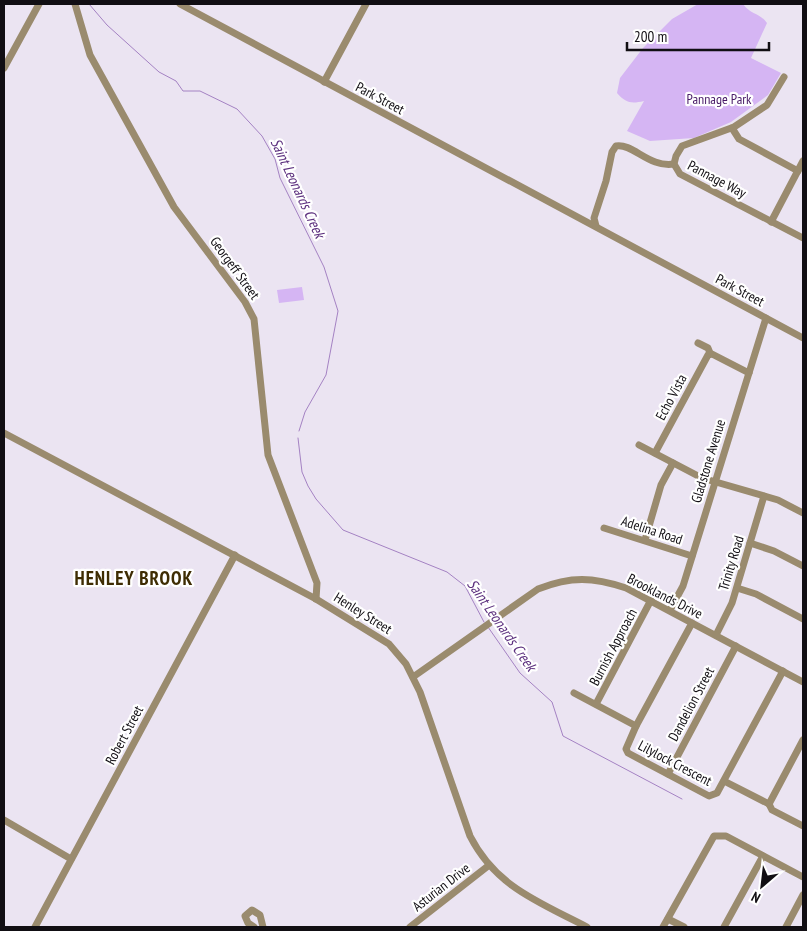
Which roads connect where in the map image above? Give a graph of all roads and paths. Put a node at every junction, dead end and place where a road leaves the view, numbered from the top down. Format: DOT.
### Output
graph roads {
  1 [pos="39,4"];
  2 [pos="75,4"];
  3 [pos="180,4"];
  4 [pos="366,4"];
  5 [pos="4,68"];
  6 [pos="784,78"];
  7 [pos="324,82"];
  8 [pos="732,128"];
  9 [pos="803,161"];
  10 [pos="674,164"];
  11 [pos="798,171"];
  12 [pos="570,213"];
  13 [pos="771,222"];
  14 [pos="596,226"];
  15 [pos="612,236"];
  16 [pos="803,238"];
  17 [pos="766,318"];
  18 [pos="803,338"];
  19 [pos="698,343"];
  20 [pos="710,354"];
  21 [pos="749,373"];
  22 [pos="4,433"];
  23 [pos="639,444"];
  24 [pos="656,453"];
  25 [pos="672,463"];
  26 [pos="715,482"];
  27 [pos="764,496"];
  28 [pos="803,513"];
  29 [pos="604,528"];
  30 [pos="645,540"];
  31 [pos="750,543"];
  32 [pos="235,555"];
  33 [pos="692,556"];
  34 [pos="803,566"];
  35 [pos="737,588"];
  36 [pos="316,599"];
  37 [pos="652,600"];
  38 [pos="670,610"];
  39 [pos="803,619"];
  40 [pos="692,623"];
  41 [pos="716,635"];
  42 [pos="736,646"];
  43 [pos="783,671"];
  44 [pos="413,677"];
  45 [pos="803,682"];
  46 [pos="574,693"];
  47 [pos="596,704"];
  48 [pos="636,726"];
  49 [pos="803,740"];
  50 [pos="668,774"];
  51 [pos="724,781"];
  52 [pos="769,804"];
  53 [pos="4,820"];
  54 [pos="803,826"];
  55 [pos="763,856"];
  56 [pos="71,859"];
  57 [pos="488,866"];
  58 [pos="803,877"];
  59 [pos="803,895"];
  60 [pos="668,919"];
  61 [pos="35,927"];
  62 [pos="254,927"];
  63 [pos="263,927"];
  64 [pos="410,927"];
  65 [pos="587,927"];
  66 [pos="663,927"];
  67 [pos="684,927"];
  68 [pos="724,927"];
  69 [pos="786,927"];
  1 -- 5 [label="street"];
  2 -- 36 [label="street, Georgeff Street"];
  3 -- 7 [label="street, Park Street"];
  4 -- 7 [label="street"];
  6 -- 8 [label="street, Pannage Way"];
  7 -- 12 [label="street, Park Street"];
  8 -- 10 [label="street, Pannage Way"];
  8 -- 11 [label="street"];
  9 -- 11 [label="street"];
  10 -- 13 [label="street, Pannage Way"];
  10 -- 14 [label="street"];
  11 -- 13 [label="street"];
  12 -- 14 [label="street, Park Street"];
  12 -- 15 [label="street, Park Street"];
  13 -- 16 [label="street, Pannage Way"];
  14 -- 15 [label="street, Park Street"];
  15 -- 17 [label="street, Park Street"];
  17 -- 18 [label="street, Park Street"];
  17 -- 21 [label="street, Gladstone Avenue"];
  19 -- 20 [label="street"];
  20 -- 21 [label="street"];
  20 -- 24 [label="street, Echo Vista"];
  21 -- 26 [label="street, Gladstone Avenue"];
  22 -- 32 [label="street, Henley Street"];
  23 -- 24 [label="street"];
  24 -- 25 [label="street"];
  25 -- 26 [label="street"];
  25 -- 30 [label="street"];
  26 -- 27 [label="street"];
  26 -- 33 [label="street, Gladstone Avenue"];
  27 -- 28 [label="street"];
  27 -- 31 [label="street, Trinity Road"];
  29 -- 30 [label="street, Adelina Road"];
  30 -- 33 [label="street, Adelina Road"];
  31 -- 34 [label="street"];
  31 -- 35 [label="street, Trinity Road"];
  32 -- 36 [label="street, Henley Street"];
  32 -- 56 [label="street, Robert Street"];
  33 -- 38 [label="street, Gladstone Avenue"];
  35 -- 39 [label="street"];
  35 -- 41 [label="street, Trinity Road"];
  36 -- 44 [label="street, Henley Street"];
  37 -- 38 [label="street, Brooklands Drive"];
  37 -- 44 [label="street, Brooklands Drive"];
  37 -- 47 [label="street, Burnish Approach"];
  38 -- 40 [label="street, Brooklands Drive"];
  40 -- 41 [label="street, Brooklands Drive"];
  40 -- 48 [label="street, Lilylock Crescent"];
  41 -- 42 [label="street, Brooklands Drive"];
  42 -- 43 [label="street, Brooklands Drive"];
  42 -- 50 [label="street, Dandelion Street"];
  43 -- 45 [label="street, Brooklands Drive"];
  43 -- 51 [label="street, Lilylock Crescent"];
  44 -- 57 [label="street, Henley Street"];
  46 -- 47 [label="street"];
  47 -- 48 [label="street"];
  48 -- 50 [label="street, Lilylock Crescent"];
  49 -- 52 [label="street"];
  50 -- 51 [label="street, Lilylock Crescent"];
  51 -- 52 [label="street"];
  52 -- 54 [label="street"];
  53 -- 56 [label="street"];
  55 -- 58 [label="street"];
  55 -- 60 [label="street"];
  55 -- 68 [label="street"];
  56 -- 61 [label="street, Robert Street"];
  57 -- 64 [label="street, Asturian Drive"];
  57 -- 65 [label="street, Henley Street"];
  59 -- 69 [label="street"];
  60 -- 66 [label="street"];
  60 -- 67 [label="street"];
  62 -- 63 [label="street"];
}
